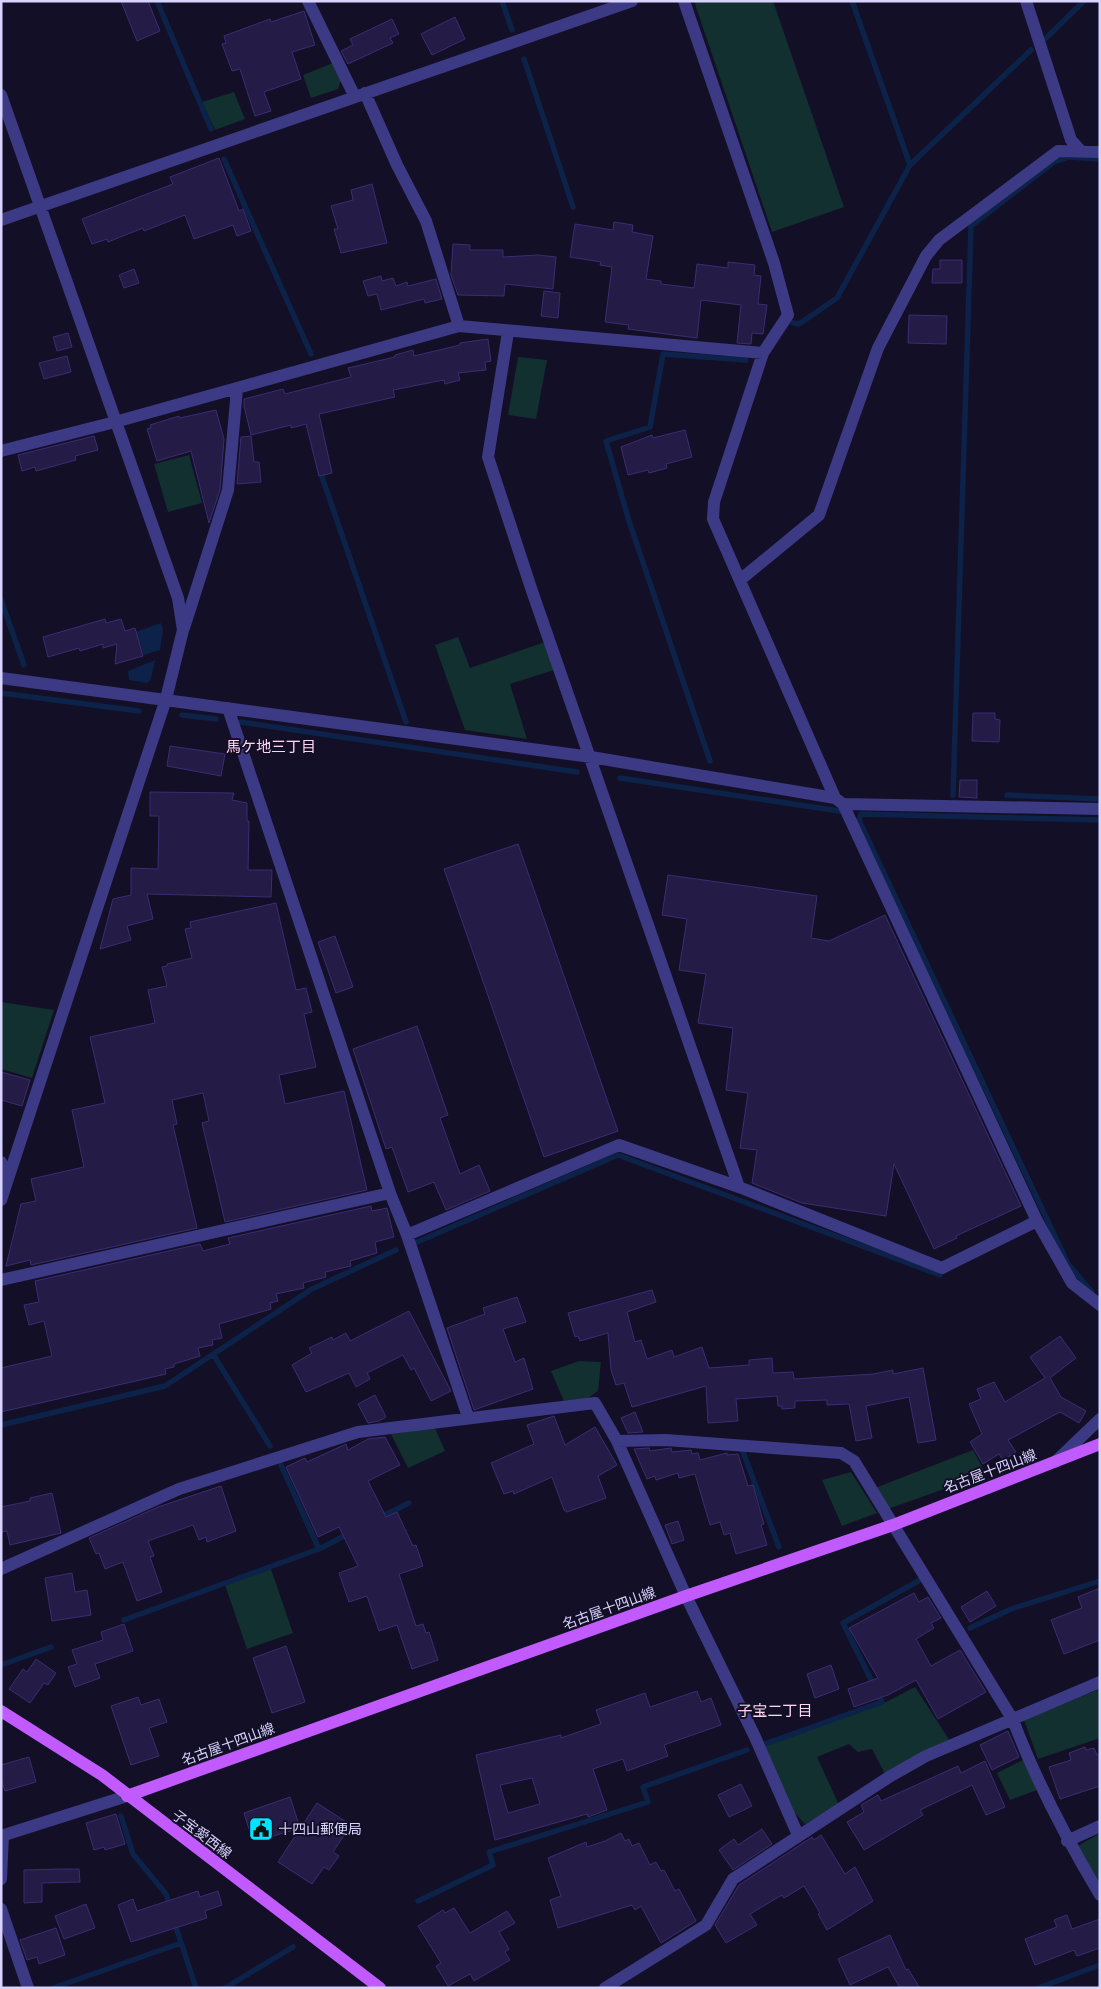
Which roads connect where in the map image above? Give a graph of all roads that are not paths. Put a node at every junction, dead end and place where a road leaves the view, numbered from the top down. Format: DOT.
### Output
graph roads {
  1 [pos="308,1"];
  2 [pos="632,1"];
  3 [pos="684,1"];
  4 [pos="1026,1"];
  5 [pos="1,95"];
  6 [pos="360,95"];
  7 [pos="1081,151"];
  8 [pos="1100,152"];
  9 [pos="40,207"];
  10 [pos="1,220"];
  11 [pos="459,326"];
  12 [pos="508,332"];
  13 [pos="762,353"];
  14 [pos="237,388"];
  15 [pos="115,422"];
  16 [pos="1,451"];
  17 [pos="740,580"];
  18 [pos="183,630"];
  19 [pos="1,678"];
  20 [pos="166,699"];
  21 [pos="228,708"];
  22 [pos="591,758"];
  23 [pos="839,801"];
  24 [pos="1100,810"];
  25 [pos="1,1162"];
  26 [pos="8,1179"];
  27 [pos="739,1187"];
  28 [pos="390,1193"];
  29 [pos="1,1200"];
  30 [pos="1037,1221"];
  31 [pos="407,1235"];
  32 [pos="1,1280"];
  33 [pos="1100,1306"];
  34 [pos="468,1417"];
  35 [pos="1100,1419"];
  36 [pos="617,1441"];
  37 [pos="1100,1444"];
  38 [pos="1053,1463"];
  39 [pos="893,1525"];
  40 [pos="1,1569"];
  41 [pos="686,1596"];
  42 [pos="1100,1682"];
  43 [pos="1,1711"];
  44 [pos="1013,1720"];
  45 [pos="127,1796"];
  46 [pos="1100,1826"];
  47 [pos="2,1835"];
  48 [pos="798,1835"];
  49 [pos="1067,1841"];
  50 [pos="1,1880"];
  51 [pos="1100,1895"];
  52 [pos="1,1909"];
  53 [pos="28,1988"];
  54 [pos="380,1988"];
  55 [pos="605,1988"];
  1 -- 6 [label="street"];
  2 -- 6 [label="street"];
  3 -- 13 [label="street"];
  4 -- 7 [label="street"];
  5 -- 9 [label="street"];
  6 -- 9 [label="street"];
  6 -- 11 [label="street"];
  7 -- 8 [label="street"];
  7 -- 17 [label="street"];
  9 -- 10 [label="street"];
  9 -- 15 [label="street"];
  11 -- 12 [label="street"];
  11 -- 14 [label="street"];
  12 -- 13 [label="street"];
  12 -- 22 [label="street"];
  13 -- 17 [label="street"];
  14 -- 15 [label="street"];
  14 -- 18 [label="street"];
  15 -- 16 [label="street"];
  15 -- 18 [label="street"];
  17 -- 23 [label="street"];
  18 -- 20 [label="street"];
  19 -- 20 [label="street"];
  20 -- 21 [label="street"];
  20 -- 26 [label="street"];
  21 -- 22 [label="street"];
  21 -- 28 [label="street"];
  22 -- 23 [label="street"];
  22 -- 27 [label="street"];
  23 -- 24 [label="street"];
  23 -- 30 [label="street"];
  25 -- 26 [label="street"];
  26 -- 29 [label="street"];
  27 -- 30 [label="street"];
  27 -- 31 [label="street"];
  28 -- 31 [label="street"];
  28 -- 32 [label="street"];
  30 -- 33 [label="street"];
  31 -- 34 [label="street"];
  34 -- 36 [label="street"];
  34 -- 40 [label="street"];
  35 -- 38 [label="street"];
  36 -- 39 [label="street"];
  36 -- 41 [label="street"];
  37 -- 38 [label="main road, 名古屋十四山線"];
  38 -- 39 [label="main road, 名古屋十四山線"];
  39 -- 41 [label="main road, 名古屋十四山線"];
  39 -- 44 [label="street"];
  41 -- 45 [label="main road, 名古屋十四山線"];
  41 -- 48 [label="street"];
  42 -- 44 [label="street"];
  43 -- 45 [label="main road, 子宝愛西線"];
  44 -- 48 [label="street"];
  44 -- 49 [label="street"];
  45 -- 47 [label="street"];
  45 -- 54 [label="main road, 子宝愛西線"];
  46 -- 49 [label="street"];
  47 -- 50 [label="street"];
  48 -- 55 [label="street"];
  49 -- 51 [label="street"];
  52 -- 53 [label="street"];
}
